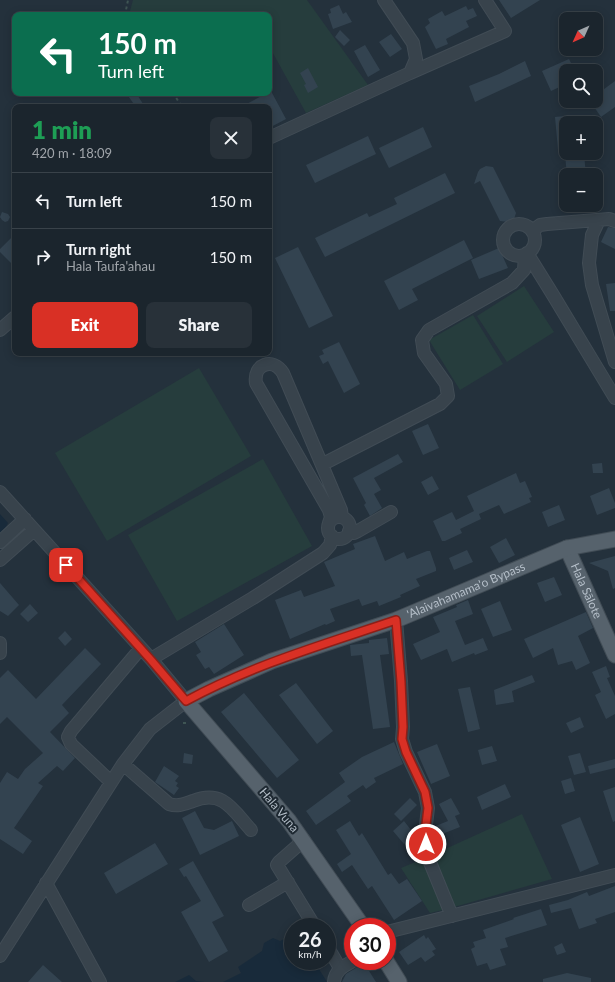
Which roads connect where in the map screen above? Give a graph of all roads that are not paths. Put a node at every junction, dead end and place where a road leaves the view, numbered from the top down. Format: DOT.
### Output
graph roads {
  1 [pos="384,0"];
  2 [pos="485,0"];
  3 [pos="410,74"];
  4 [pos="272,137"];
  5 [pos="599,220"];
  6 [pos="615,222"];
  7 [pos="532,231"];
  8 [pos="526,254"];
  9 [pos="12,320"];
  10 [pos="0,330"];
  11 [pos="615,362"];
  12 [pos="615,398"];
  13 [pos="322,464"];
  14 [pos="0,492"];
  15 [pos="391,512"];
  16 [pos="342,518"];
  17 [pos="25,519"];
  18 [pos="329,523"];
  19 [pos="34,530"];
  20 [pos="349,531"];
  21 [pos="332,536"];
  22 [pos="615,540"];
  23 [pos="0,542"];
  24 [pos="567,548"];
  25 [pos="0,560"];
  26 [pos="396,620"];
  27 [pos="0,643"];
  28 [pos="141,648"];
  29 [pos="0,653"];
  30 [pos="615,654"];
  31 [pos="151,660"];
  32 [pos="186,701"];
  33 [pos="123,764"];
  34 [pos="111,782"];
  35 [pos="251,830"];
  36 [pos="304,840"];
  37 [pos="615,875"];
  38 [pos="288,882"];
  39 [pos="46,883"];
  40 [pos="249,905"];
  41 [pos="452,916"];
  42 [pos="310,918"];
  43 [pos="358,918"];
  44 [pos="396,930"];
  45 [pos="0,956"];
  46 [pos="336,961"];
  47 [pos="344,966"];
  48 [pos="340,968"];
  49 [pos="392,970"];
  50 [pos="100,982"];
  51 [pos="334,982"];
  52 [pos="399,982"];
  1 -- 3 [label="street"];
  2 -- 3 [label="street"];
  3 -- 4 [label="street"];
  5 -- 6 [label="street"];
  5 -- 7 [label="street"];
  5 -- 11 [label="street"];
  7 -- 8 [label="street"];
  7 -- 8 [label="street"];
  8 -- 12 [label="street"];
  8 -- 13 [label="street"];
  9 -- 10 [label="street"];
  13 -- 16 [label="street"];
  13 -- 18 [label="street"];
  14 -- 17 [label="street"];
  15 -- 20 [label="street"];
  16 -- 18 [label="street"];
  16 -- 20 [label="street"];
  17 -- 19 [label="street"];
  17 -- 23 [label="street"];
  18 -- 21 [label="street"];
  19 -- 25 [label="street"];
  19 -- 28 [label="street"];
  20 -- 21 [label="street"];
  21 -- 31 [label="street"];
  22 -- 24 [label="main road, 'Alaivahamama'o Bypass"];
  24 -- 26 [label="main road, 'Alaivahamama'o Bypass"];
  24 -- 30 [label="main road, Hala Sālote"];
  26 -- 32 [label="main road, 'Alaivahamama'o Bypass"];
  26 -- 41 [label="street"];
  27 -- 29 [label="street"];
  28 -- 31 [label="street"];
  28 -- 34 [label="street"];
  31 -- 32 [label="street"];
  32 -- 33 [label="street"];
  32 -- 36 [label="main road, Hala Vuna"];
  33 -- 34 [label="street"];
  33 -- 35 [label="street"];
  34 -- 39 [label="street"];
  36 -- 38 [label="street"];
  36 -- 43 [label="main road, Hala Vuna"];
  37 -- 41 [label="street"];
  38 -- 40 [label="street"];
  38 -- 42 [label="street"];
  39 -- 45 [label="street"];
  39 -- 50 [label="street"];
  41 -- 44 [label="street"];
  46 -- 48 [label="street"];
  47 -- 48 [label="street"];
  48 -- 51 [label="street"];
  49 -- 52 [label="main road"];
}
